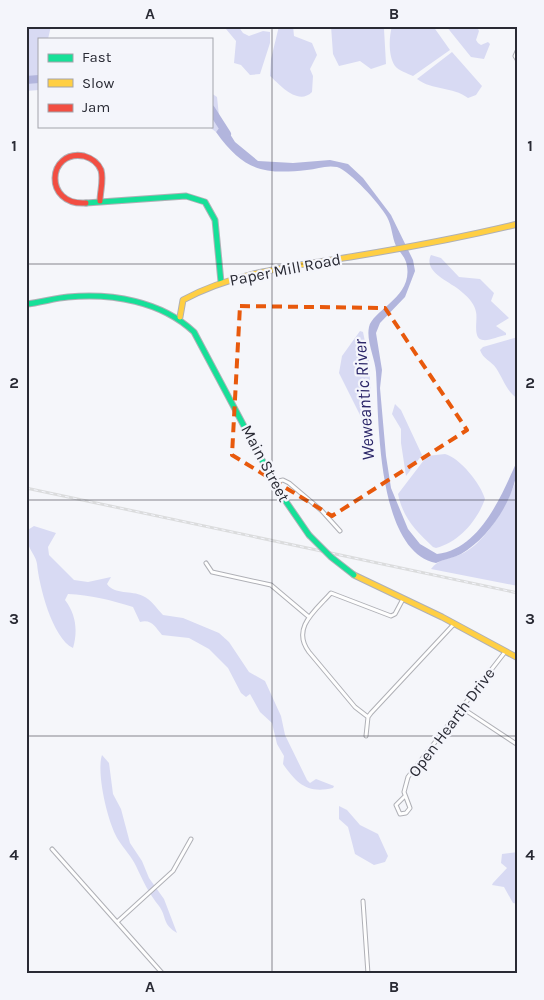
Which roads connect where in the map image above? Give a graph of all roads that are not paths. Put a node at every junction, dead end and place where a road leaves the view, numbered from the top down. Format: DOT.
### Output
graph roads {
  1 [pos="518,49"];
  2 [pos="518,61"];
  3 [pos="100,201"];
  4 [pos="518,224"];
  5 [pos="220,282"];
  6 [pos="26,304"];
  7 [pos="180,317"];
  8 [pos="274,482"];
  9 [pos="340,531"];
  10 [pos="206,563"];
  11 [pos="402,599"];
  12 [pos="309,617"];
  13 [pos="454,624"];
  14 [pos="506,651"];
  15 [pos="518,658"];
  16 [pos="462,708"];
  17 [pos="368,717"];
  18 [pos="366,736"];
  19 [pos="518,745"];
  20 [pos="405,796"];
  21 [pos="191,839"];
  22 [pos="52,849"];
  23 [pos="363,902"];
  24 [pos="117,922"];
  25 [pos="163,974"];
  26 [pos="368,974"];
  1 -- 2 [label="street"];
  3 -- 3 [label="street"];
  3 -- 5 [label="street"];
  4 -- 5 [label="street, Paper Mill Road"];
  5 -- 7 [label="street, Paper Mill Road"];
  6 -- 7 [label="street"];
  7 -- 8 [label="street, Main Street"];
  8 -- 9 [label="street"];
  8 -- 11 [label="street, Main Street, bridge"];
  10 -- 12 [label="street"];
  11 -- 12 [label="street"];
  11 -- 13 [label="street, Main Street"];
  12 -- 17 [label="street"];
  13 -- 14 [label="street, Main Street"];
  13 -- 17 [label="street"];
  14 -- 15 [label="street, Main Street"];
  14 -- 16 [label="street, Open Hearth Drive"];
  16 -- 19 [label="street"];
  16 -- 20 [label="street, Open Hearth Drive"];
  17 -- 18 [label="street"];
  20 -- 20 [label="street, Open Hearth Drive"];
  21 -- 24 [label="street"];
  22 -- 24 [label="street"];
  23 -- 26 [label="street"];
  24 -- 25 [label="street"];
}
